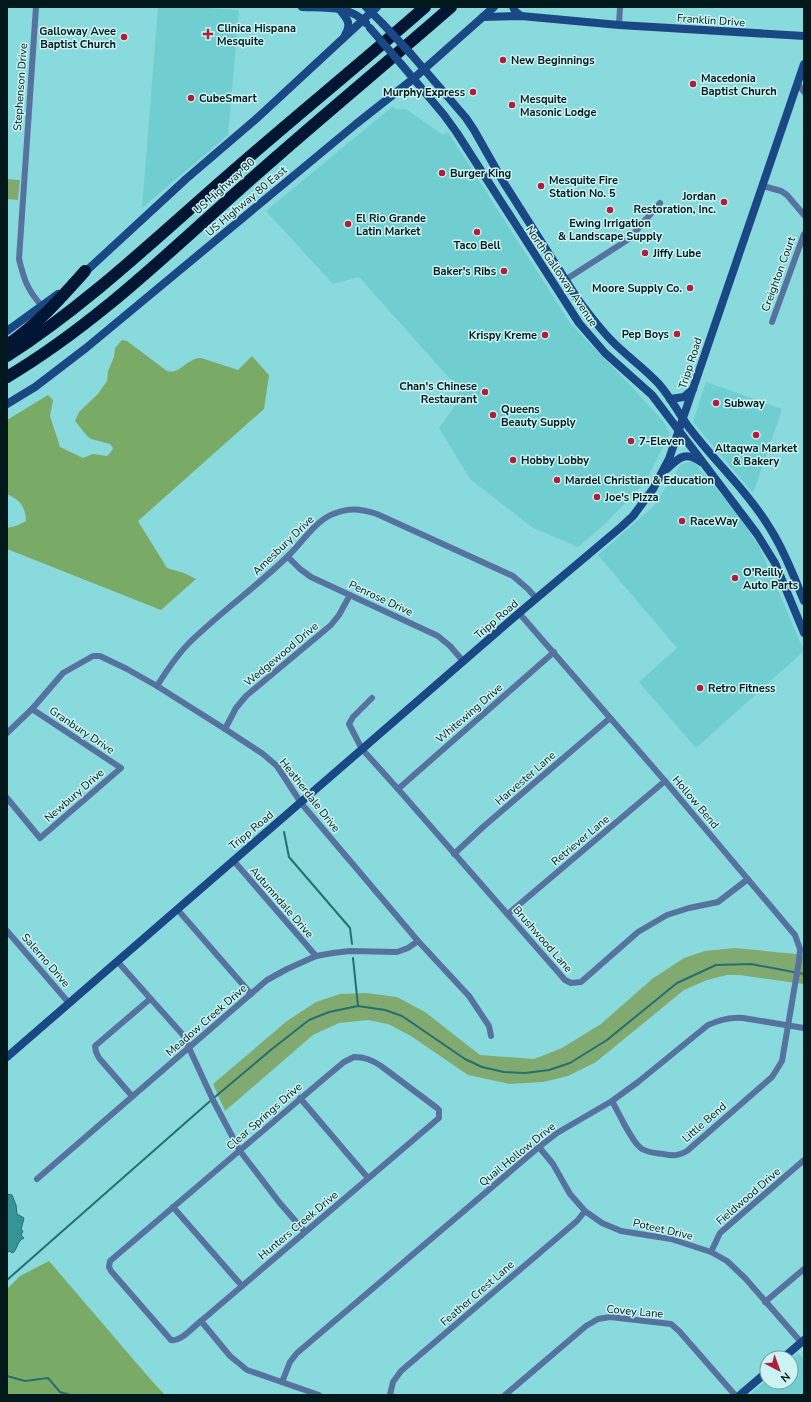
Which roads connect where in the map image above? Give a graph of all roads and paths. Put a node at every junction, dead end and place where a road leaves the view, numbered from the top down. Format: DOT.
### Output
graph roads {
  1 [pos="36,7"];
  2 [pos="302,7"];
  3 [pos="425,7"];
  4 [pos="451,7"];
  5 [pos="494,7"];
  6 [pos="513,7"];
  7 [pos="620,7"];
  8 [pos="371,9"];
  9 [pos="340,10"];
  10 [pos="521,16"];
  11 [pos="483,17"];
  12 [pos="363,20"];
  13 [pos="619,25"];
  14 [pos="804,36"];
  15 [pos="343,39"];
  16 [pos="804,64"];
  17 [pos="424,69"];
  18 [pos="413,79"];
  19 [pos="798,84"];
  20 [pos="804,92"];
  21 [pos="504,183"];
  22 [pos="763,186"];
  23 [pos="494,190"];
  24 [pos="660,203"];
  25 [pos="804,215"];
  26 [pos="804,234"];
  27 [pos="557,266"];
  28 [pos="85,271"];
  29 [pos="546,273"];
  30 [pos="565,280"];
  31 [pos="554,286"];
  32 [pos="42,306"];
  33 [pos="772,322"];
  34 [pos="7,331"];
  35 [pos="7,345"];
  36 [pos="7,356"];
  37 [pos="7,377"];
  38 [pos="693,388"];
  39 [pos="670,399"];
  40 [pos="7,404"];
  41 [pos="683,419"];
  42 [pos="679,430"];
  43 [pos="705,464"];
  44 [pos="661,475"];
  45 [pos="288,557"];
  46 [pos="795,580"];
  47 [pos="784,584"];
  48 [pos="350,595"];
  49 [pos="536,598"];
  50 [pos="804,601"];
  51 [pos="519,612"];
  52 [pos="804,633"];
  53 [pos="554,652"];
  54 [pos="464,662"];
  55 [pos="157,686"];
  56 [pos="372,698"];
  57 [pos="32,708"];
  58 [pos="610,718"];
  59 [pos="225,729"];
  60 [pos="7,733"];
  61 [pos="362,749"];
  62 [pos="121,768"];
  63 [pos="665,781"];
  64 [pos="398,789"];
  65 [pos="7,798"];
  66 [pos="300,803"];
  67 [pos="454,854"];
  68 [pos="233,860"];
  69 [pos="748,879"];
  70 [pos="177,909"];
  71 [pos="508,914"];
  72 [pos="7,930"];
  73 [pos="418,941"];
  74 [pos="316,956"];
  75 [pos="117,961"];
  76 [pos="251,994"];
  77 [pos="150,999"];
  78 [pos="69,1003"];
  79 [pos="788,1026"];
  80 [pos="804,1028"];
  81 [pos="491,1036"];
  82 [pos="189,1048"];
  83 [pos="7,1057"];
  84 [pos="132,1096"];
  85 [pos="300,1098"];
  86 [pos="612,1101"];
  87 [pos="440,1115"];
  88 [pos="539,1147"];
  89 [pos="240,1151"];
  90 [pos="804,1160"];
  91 [pos="37,1178"];
  92 [pos="368,1178"];
  93 [pos="173,1207"];
  94 [pos="585,1211"];
  95 [pos="306,1232"];
  96 [pos="711,1252"];
  97 [pos="804,1269"];
  98 [pos="242,1286"];
  99 [pos="765,1302"];
  100 [pos="201,1321"];
  101 [pos="166,1335"];
  102 [pos="803,1343"];
  103 [pos="794,1350"];
  104 [pos="759,1379"];
  105 [pos="282,1382"];
  106 [pos="319,1395"];
  107 [pos="390,1395"];
  108 [pos="505,1395"];
  109 [pos="735,1395"];
  110 [pos="740,1395"];
  1 -- 32 [label="street, Stephenson Drive"];
  2 -- 9 [label="main road, North Galloway Avenue"];
  3 -- 36 [label="highway, US Highway 80"];
  4 -- 37 [label="highway, US Highway 80"];
  5 -- 11 [label="main road, US Highway 80 East"];
  6 -- 10 [label="main road"];
  7 -- 13 [label="street"];
  8 -- 12 [label="main road"];
  8 -- 17 [label="main road, North Galloway Avenue, bridge"];
  9 -- 12 [label="main road, North Galloway Avenue"];
  9 -- 15 [label="main road"];
  10 -- 11 [label="main road, Franklin Drive"];
  10 -- 13 [label="main road, Franklin Drive"];
  11 -- 17 [label="main road, US Highway 80 East"];
  12 -- 15 [label="main road"];
  12 -- 18 [label="main road, North Galloway Avenue, bridge"];
  13 -- 14 [label="main road, Franklin Drive"];
  15 -- 28 [label="main road"];
  16 -- 19 [label="main road, Tripp Road"];
  17 -- 18 [label="main road, US Highway 80 East"];
  17 -- 21 [label="main road, North Galloway Avenue"];
  18 -- 23 [label="main road, North Galloway Avenue"];
  18 -- 40 [label="main road, US Highway 80 East"];
  19 -- 20 [label="street"];
  19 -- 22 [label="main road, Tripp Road"];
  21 -- 23 [label="main road"];
  21 -- 27 [label="main road, North Galloway Avenue"];
  22 -- 25 [label="street"];
  22 -- 38 [label="main road, Tripp Road"];
  23 -- 29 [label="main road, North Galloway Avenue"];
  24 -- 30 [label="street"];
  26 -- 33 [label="street, Creighton Court"];
  27 -- 29 [label="main road"];
  27 -- 30 [label="main road, North Galloway Avenue"];
  28 -- 32 [label="main road"];
  28 -- 35 [label="highway"];
  29 -- 31 [label="main road, North Galloway Avenue"];
  30 -- 31 [label="main road"];
  30 -- 39 [label="main road, North Galloway Avenue"];
  31 -- 42 [label="main road, North Galloway Avenue"];
  32 -- 34 [label="main road"];
  38 -- 39 [label="main road"];
  38 -- 41 [label="main road, Tripp Road"];
  39 -- 41 [label="main road, North Galloway Avenue"];
  41 -- 42 [label="main road, Tripp Road"];
  41 -- 46 [label="main road, North Galloway Avenue"];
  42 -- 43 [label="main road, North Galloway Avenue"];
  42 -- 44 [label="main road, Tripp Road"];
  43 -- 44 [label="main road"];
  43 -- 47 [label="main road, North Galloway Avenue"];
  44 -- 49 [label="main road, Tripp Road"];
  45 -- 48 [label="street, Penrose Drive"];
  45 -- 49 [label="street, Amesbury Drive"];
  45 -- 55 [label="street, Amesbury Drive"];
  46 -- 47 [label="main road"];
  46 -- 50 [label="main road, North Galloway Avenue"];
  47 -- 52 [label="main road, North Galloway Avenue"];
  48 -- 54 [label="street, Penrose Drive"];
  48 -- 59 [label="street, Wedgewood Drive"];
  49 -- 51 [label="main road, Tripp Road"];
  51 -- 53 [label="street, Hollow Bend"];
  51 -- 54 [label="main road, Tripp Road"];
  53 -- 58 [label="street, Hollow Bend"];
  53 -- 64 [label="street, Whitewing Drive"];
  54 -- 61 [label="main road, Tripp Road"];
  55 -- 57 [label="street, Heatherdale Drive"];
  55 -- 59 [label="street, Heatherdale Drive"];
  56 -- 61 [label="street, Brushwood Lane"];
  57 -- 60 [label="street, Heatherdale Drive"];
  57 -- 62 [label="street, Granbury Drive"];
  58 -- 63 [label="street, Hollow Bend"];
  58 -- 67 [label="street, Harvester Lane"];
  59 -- 66 [label="street, Heatherdale Drive"];
  61 -- 64 [label="street, Brushwood Lane"];
  61 -- 66 [label="main road, Tripp Road"];
  62 -- 65 [label="street, Newbury Drive"];
  63 -- 69 [label="street, Hollow Bend"];
  63 -- 71 [label="street, Retriever Lane"];
  64 -- 67 [label="street, Brushwood Lane"];
  66 -- 68 [label="main road, Tripp Road"];
  66 -- 73 [label="street, Heatherdale Drive"];
  67 -- 71 [label="street, Brushwood Lane"];
  68 -- 70 [label="main road, Tripp Road"];
  68 -- 74 [label="street, Autumndale Drive"];
  69 -- 71 [label="street, Brushwood Lane"];
  69 -- 79 [label="street, Hollow Bend"];
  70 -- 75 [label="main road, Tripp Road"];
  70 -- 76 [label="street"];
  72 -- 78 [label="street, Salerno Drive"];
  73 -- 74 [label="street, Meadow Creek Drive"];
  73 -- 81 [label="street, Heatherdale Drive"];
  74 -- 76 [label="street, Meadow Creek Drive"];
  75 -- 77 [label="street"];
  75 -- 78 [label="main road, Tripp Road"];
  76 -- 82 [label="street, Meadow Creek Drive"];
  77 -- 82 [label="street"];
  77 -- 84 [label="street"];
  78 -- 83 [label="main road, Tripp Road"];
  79 -- 80 [label="street, Quail Hollow Drive"];
  79 -- 86 [label="street, Quail Hollow Drive"];
  79 -- 86 [label="street, Little Bend"];
  82 -- 84 [label="street, Meadow Creek Drive"];
  82 -- 89 [label="street"];
  84 -- 91 [label="street, Meadow Creek Drive"];
  85 -- 87 [label="street, Clear Springs Drive"];
  85 -- 89 [label="street, Clear Springs Drive"];
  85 -- 92 [label="street"];
  86 -- 88 [label="street, Quail Hollow Drive"];
  87 -- 92 [label="street, Hunters Creek Drive"];
  88 -- 94 [label="street, Poteet Drive"];
  88 -- 105 [label="street, Quail Hollow Drive"];
  89 -- 93 [label="street, Clear Springs Drive"];
  89 -- 95 [label="street"];
  90 -- 96 [label="street, Fieldwood Drive"];
  92 -- 95 [label="street, Hunters Creek Drive"];
  93 -- 98 [label="street"];
  93 -- 101 [label="street, Clear Springs Drive"];
  94 -- 96 [label="street, Poteet Drive"];
  94 -- 107 [label="street, Feather Crest Lane"];
  95 -- 98 [label="street, Hunters Creek Drive"];
  96 -- 99 [label="street, Poteet Drive"];
  97 -- 99 [label="street"];
  98 -- 100 [label="street, Hunters Creek Drive"];
  99 -- 102 [label="street, Poteet Drive"];
  100 -- 101 [label="street, Hunters Creek Drive"];
  100 -- 105 [label="street"];
  102 -- 103 [label="main road"];
  104 -- 110 [label="main road"];
  105 -- 106 [label="street"];
  108 -- 109 [label="street, Covey Lane"];
}
